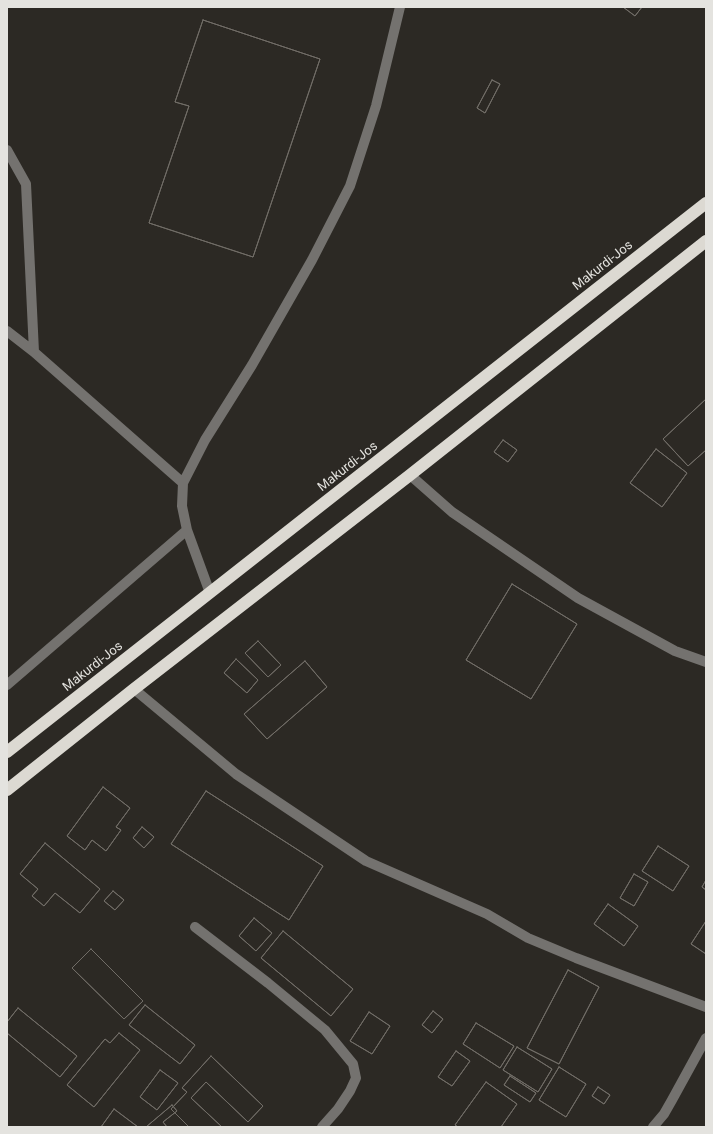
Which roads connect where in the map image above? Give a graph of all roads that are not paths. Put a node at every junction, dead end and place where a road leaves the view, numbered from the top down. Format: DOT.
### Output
graph roads {
  1 [pos="400,7"];
  2 [pos="7,150"];
  3 [pos="706,203"];
  4 [pos="706,241"];
  5 [pos="7,331"];
  6 [pos="34,352"];
  7 [pos="410,476"];
  8 [pos="184,483"];
  9 [pos="187,530"];
  10 [pos="210,593"];
  11 [pos="706,662"];
  12 [pos="7,685"];
  13 [pos="134,689"];
  14 [pos="7,752"];
  15 [pos="7,790"];
  16 [pos="195,926"];
  17 [pos="706,1008"];
  18 [pos="706,1038"];
  19 [pos="322,1127"];
  20 [pos="653,1127"];
  1 -- 8 [label="street"];
  2 -- 6 [label="street"];
  3 -- 10 [label="highway, Makurdi-Jos"];
  4 -- 7 [label="highway"];
  5 -- 6 [label="street"];
  6 -- 8 [label="street"];
  7 -- 11 [label="street"];
  7 -- 13 [label="highway"];
  8 -- 9 [label="street"];
  9 -- 10 [label="street"];
  9 -- 12 [label="street"];
  10 -- 14 [label="highway, Makurdi-Jos"];
  13 -- 15 [label="highway"];
  13 -- 17 [label="street"];
  16 -- 19 [label="street"];
  18 -- 20 [label="street"];
}
